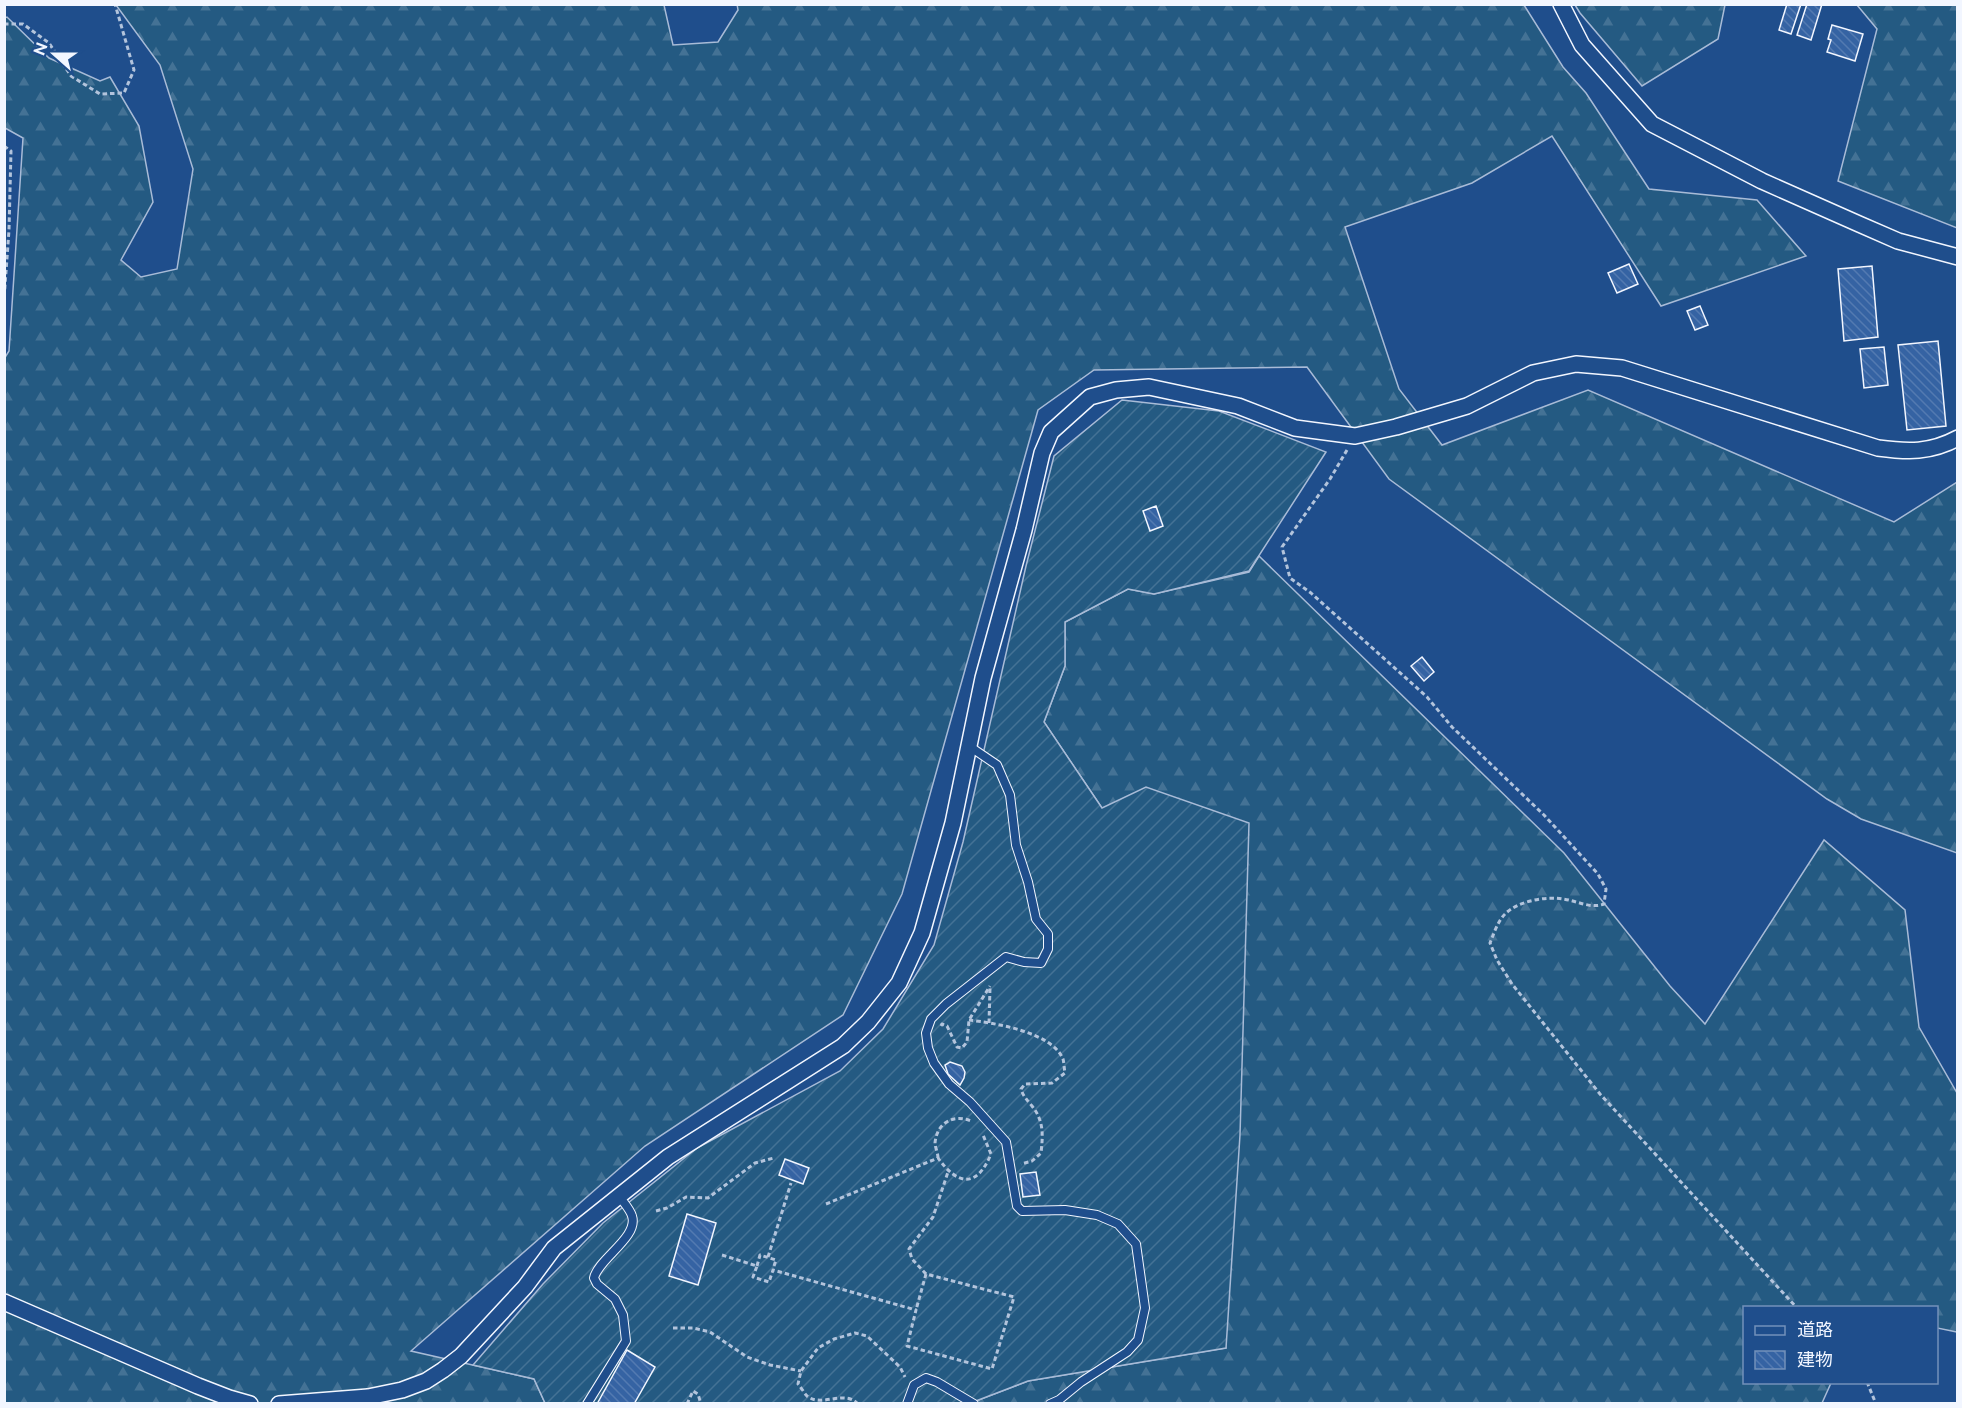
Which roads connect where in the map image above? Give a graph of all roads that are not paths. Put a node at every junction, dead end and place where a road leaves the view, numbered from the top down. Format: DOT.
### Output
graph roads {
  1 [pos="1561,4"];
  2 [pos="1958,257"];
  3 [pos="1958,438"];
  4 [pos="969,746"];
  5 [pos="619,1196"];
  6 [pos="4,1302"];
  7 [pos="250,1404"];
  8 [pos="279,1404"];
  9 [pos="587,1404"];
  10 [pos="907,1404"];
  11 [pos="974,1404"];
  12 [pos="1050,1404"];
  1 -- 2 [label="street"];
  3 -- 4 [label="street"];
  4 -- 5 [label="street"];
  4 -- 12 [label="lane"];
  5 -- 8 [label="street"];
  5 -- 9 [label="lane"];
  6 -- 7 [label="street"];
  10 -- 11 [label="lane"];
}
